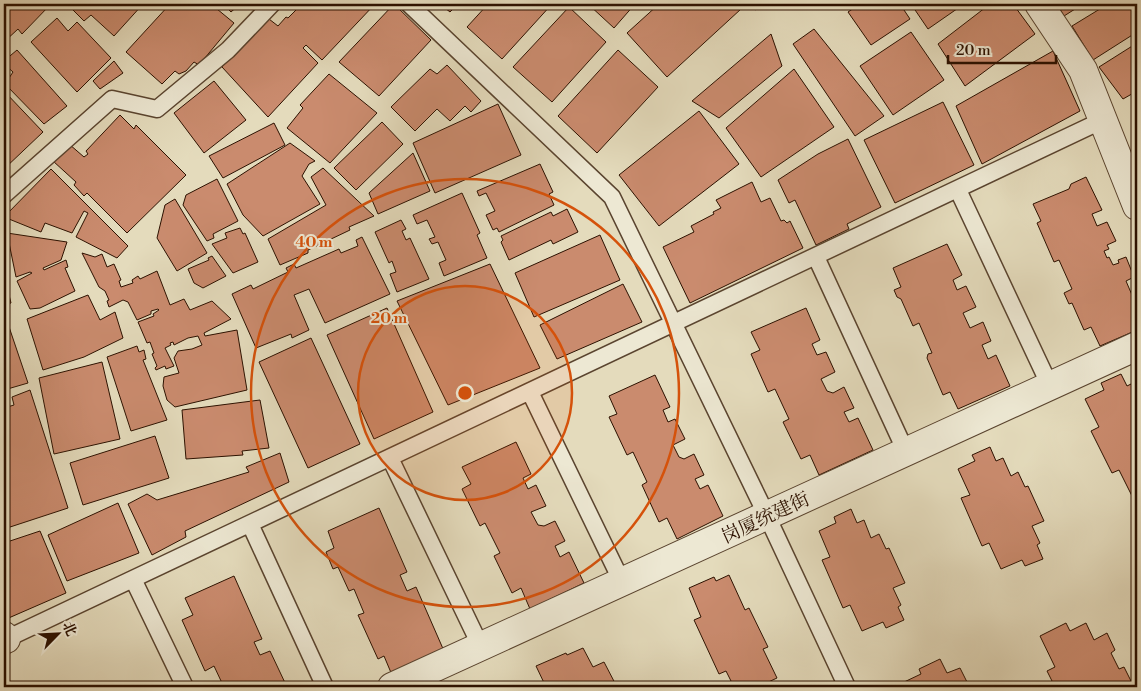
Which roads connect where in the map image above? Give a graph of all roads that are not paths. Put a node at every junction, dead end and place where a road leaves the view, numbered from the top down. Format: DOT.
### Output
graph roads {
  1 [pos="272,4"];
  2 [pos="409,4"];
  3 [pos="1039,4"];
  4 [pos="1103,120"];
  5 [pos="958,190"];
  6 [pos="4,195"];
  7 [pos="1137,206"];
  8 [pos="816,257"];
  9 [pos="674,324"];
  10 [pos="1137,346"];
  11 [pos="1050,386"];
  12 [pos="530,392"];
  13 [pos="906,452"];
  14 [pos="390,458"];
  15 [pos="767,516"];
  16 [pos="250,524"];
  17 [pos="133,579"];
  18 [pos="622,582"];
  19 [pos="5,638"];
  20 [pos="481,646"];
  21 [pos="184,687"];
  22 [pos="325,687"];
  23 [pos="392,687"];
  24 [pos="847,687"];
  1 -- 6 [label="lane"];
  2 -- 9 [label="lane"];
  3 -- 4 [label="street"];
  4 -- 5 [label="lane"];
  4 -- 7 [label="street"];
  5 -- 8 [label="lane"];
  5 -- 11 [label="lane"];
  8 -- 9 [label="lane"];
  8 -- 13 [label="lane"];
  9 -- 12 [label="lane"];
  9 -- 15 [label="lane"];
  10 -- 11 [label="street, 岗厦统建街"];
  11 -- 13 [label="street, 岗厦统建街"];
  12 -- 14 [label="lane"];
  12 -- 18 [label="lane"];
  13 -- 15 [label="street, 岗厦统建街"];
  14 -- 16 [label="lane"];
  14 -- 20 [label="lane"];
  15 -- 18 [label="street, 岗厦统建街"];
  15 -- 24 [label="lane"];
  16 -- 17 [label="lane"];
  16 -- 22 [label="lane"];
  17 -- 19 [label="lane"];
  17 -- 21 [label="lane"];
  18 -- 20 [label="street, 岗厦统建街"];
  20 -- 23 [label="street, 岗厦统建街"];
}
